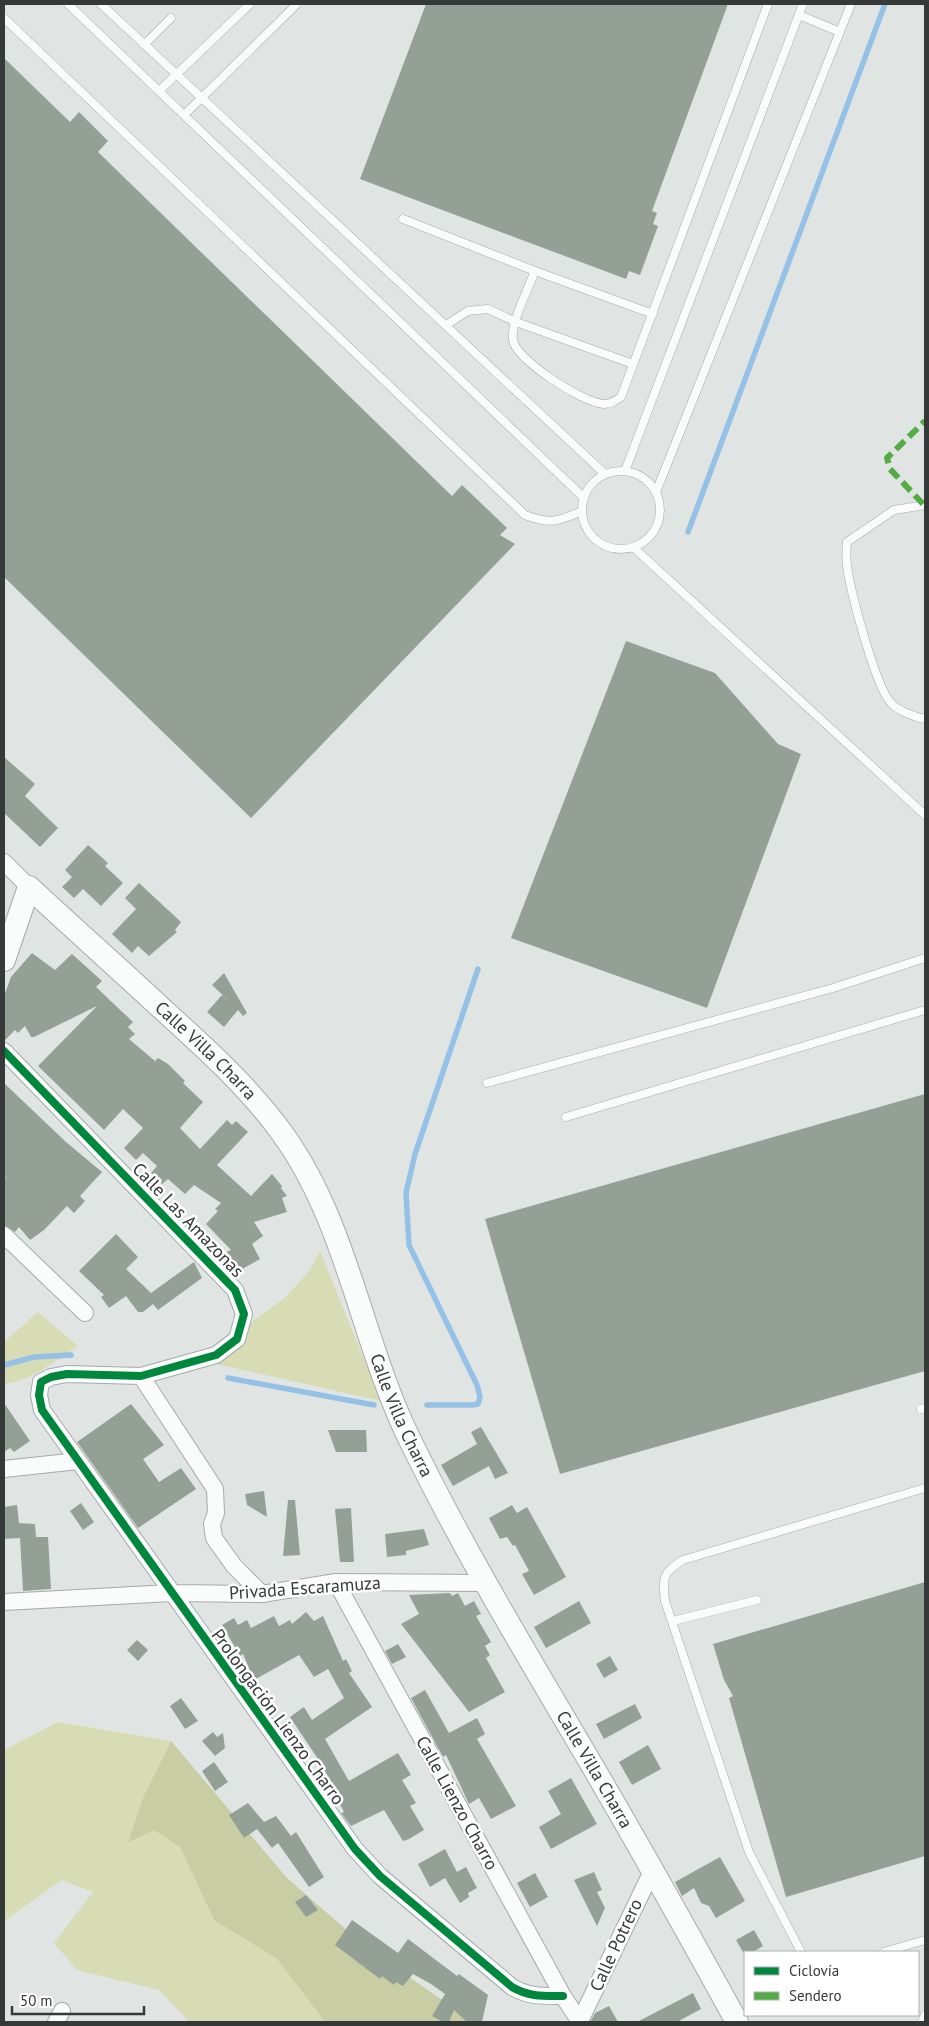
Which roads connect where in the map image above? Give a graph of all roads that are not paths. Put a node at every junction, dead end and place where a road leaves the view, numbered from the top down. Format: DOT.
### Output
graph roads {
  1 [pos="68,4"];
  2 [pos="101,4"];
  3 [pos="250,4"];
  4 [pos="297,4"];
  5 [pos="768,4"];
  6 [pos="803,4"];
  7 [pos="851,4"];
  8 [pos="799,15"];
  9 [pos="4,18"];
  10 [pos="171,18"];
  11 [pos="840,32"];
  12 [pos="144,45"];
  13 [pos="176,74"];
  14 [pos="158,91"];
  15 [pos="202,100"];
  16 [pos="184,115"];
  17 [pos="403,219"];
  18 [pos="535,271"];
  19 [pos="653,314"];
  20 [pos="516,322"];
  21 [pos="446,325"];
  22 [pos="633,364"];
  23 [pos="625,471"];
  24 [pos="604,474"];
  25 [pos="656,492"];
  26 [pos="584,498"];
  27 [pos="925,505"];
  28 [pos="582,511"];
  29 [pos="633,547"];
  30 [pos="925,719"];
  31 [pos="925,815"];
  32 [pos="4,862"];
  33 [pos="29,887"];
  34 [pos="925,958"];
  35 [pos="4,960"];
  36 [pos="925,1010"];
  37 [pos="4,1051"];
  38 [pos="487,1083"];
  39 [pos="566,1117"];
  40 [pos="4,1235"];
  41 [pos="85,1313"];
  42 [pos="141,1376"];
  43 [pos="41,1382"];
  44 [pos="78,1461"];
  45 [pos="4,1469"];
  46 [pos="925,1488"];
  47 [pos="336,1582"];
  48 [pos="486,1584"];
  49 [pos="171,1592"];
  50 [pos="262,1594"];
  51 [pos="757,1600"];
  52 [pos="4,1602"];
  53 [pos="673,1621"];
  54 [pos="652,1868"];
  55 [pos="925,1940"];
  56 [pos="800,1951"];
  57 [pos="887,1951"];
  58 [pos="563,1996"];
  59 [pos="925,2015"];
  60 [pos="580,2022"];
  61 [pos="737,2022"];
  62 [pos="922,2022"];
  1 -- 14 [label="lane"];
  2 -- 12 [label="lane"];
  3 -- 13 [label="lane"];
  4 -- 15 [label="lane"];
  5 -- 19 [label="lane"];
  6 -- 8 [label="lane"];
  7 -- 11 [label="lane"];
  8 -- 11 [label="lane"];
  8 -- 23 [label="lane"];
  9 -- 28 [label="lane"];
  10 -- 12 [label="lane"];
  11 -- 25 [label="lane"];
  12 -- 13 [label="lane"];
  13 -- 14 [label="lane"];
  13 -- 15 [label="lane"];
  14 -- 16 [label="lane"];
  15 -- 16 [label="lane"];
  15 -- 21 [label="lane"];
  16 -- 26 [label="lane"];
  17 -- 18 [label="lane"];
  18 -- 19 [label="lane"];
  18 -- 20 [label="lane"];
  19 -- 22 [label="lane"];
  20 -- 21 [label="lane"];
  20 -- 22 [label="lane"];
  20 -- 22 [label="lane"];
  21 -- 24 [label="lane"];
  23 -- 24 [label="lane"];
  23 -- 25 [label="lane"];
  24 -- 26 [label="lane"];
  25 -- 29 [label="lane"];
  26 -- 28 [label="lane"];
  27 -- 30 [label="lane"];
  28 -- 29 [label="lane"];
  29 -- 31 [label="lane"];
  32 -- 33 [label="street, Calle Villa Charra"];
  33 -- 35 [label="street"];
  33 -- 48 [label="street, Calle Villa Charra"];
  34 -- 38 [label="lane"];
  36 -- 39 [label="lane"];
  37 -- 42 [label="street, Calle Las Amazonas"];
  40 -- 41 [label="street"];
  42 -- 43 [label="street, Calle Las Amazonas"];
  42 -- 50 [label="street"];
  43 -- 44 [label="street, Prolongación Lienzo Charro"];
  44 -- 45 [label="street"];
  44 -- 49 [label="street, Prolongación Lienzo Charro"];
  46 -- 53 [label="lane"];
  47 -- 48 [label="street, Privada Escaramuza"];
  47 -- 50 [label="street, Privada Escaramuza"];
  47 -- 58 [label="street, Calle Lienzo Charro"];
  48 -- 54 [label="street, Calle Villa Charra"];
  49 -- 50 [label="street, Privada Escaramuza"];
  49 -- 52 [label="street, Privada Escaramuza"];
  49 -- 58 [label="street, Prolongación Lienzo Charro"];
  51 -- 53 [label="lane"];
  53 -- 56 [label="lane"];
  54 -- 60 [label="street, Calle Potrero"];
  54 -- 61 [label="street, Calle Villa Charra"];
  55 -- 57 [label="lane"];
  58 -- 60 [label="street, Calle Lienzo Charro"];
  59 -- 62 [label="lane"];
}
